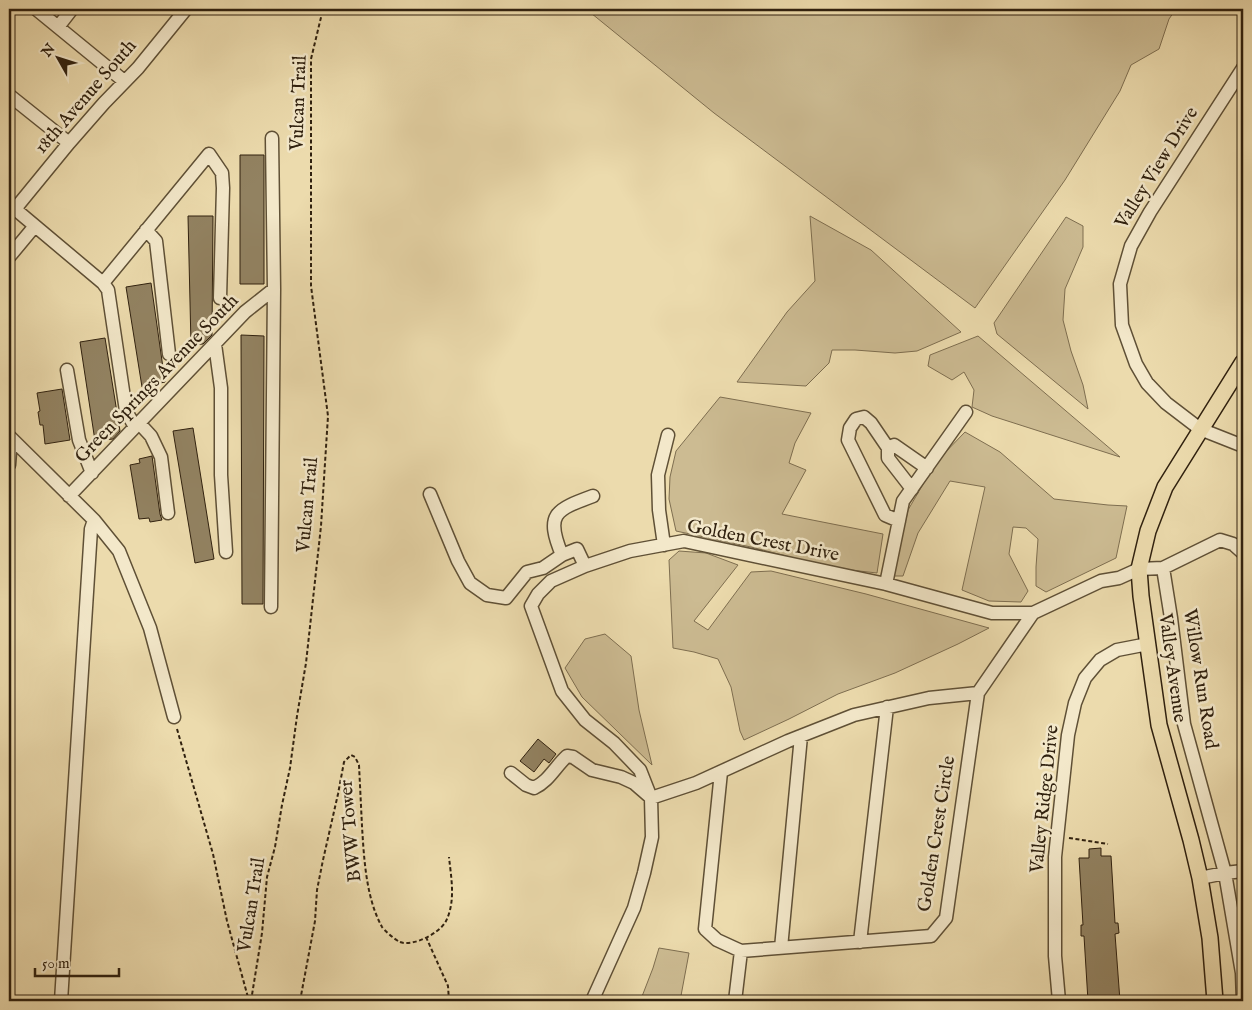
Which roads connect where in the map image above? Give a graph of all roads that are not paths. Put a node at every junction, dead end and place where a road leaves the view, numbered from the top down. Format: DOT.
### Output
graph roads {
  1 [pos="36,9"];
  2 [pos="72,9"];
  3 [pos="186,9"];
  4 [pos="58,27"];
  5 [pos="1243,68"];
  6 [pos="124,82"];
  7 [pos="9,95"];
  8 [pos="272,138"];
  9 [pos="69,143"];
  10 [pos="12,206"];
  11 [pos="34,226"];
  12 [pos="146,230"];
  13 [pos="9,257"];
  14 [pos="103,283"];
  15 [pos="274,289"];
  16 [pos="220,298"];
  17 [pos="215,344"];
  18 [pos="169,354"];
  19 [pos="1243,362"];
  20 [pos="67,370"];
  21 [pos="966,412"];
  22 [pos="137,425"];
  23 [pos="1200,429"];
  24 [pos="668,435"];
  25 [pos="10,438"];
  26 [pos="1243,446"];
  27 [pos="888,448"];
  28 [pos="9,465"];
  29 [pos="927,468"];
  30 [pos="92,473"];
  31 [pos="912,489"];
  32 [pos="430,494"];
  33 [pos="69,496"];
  34 [pos="593,496"];
  35 [pos="168,513"];
  36 [pos="94,520"];
  37 [pos="899,521"];
  38 [pos="664,545"];
  39 [pos="226,552"];
  40 [pos="1243,553"];
  41 [pos="562,555"];
  42 [pos="585,566"];
  43 [pos="1163,568"];
  44 [pos="1140,570"];
  45 [pos="886,584"];
  46 [pos="271,607"];
  47 [pos="1033,613"];
  48 [pos="1148,644"];
  49 [pos="978,693"];
  50 [pos="887,707"];
  51 [pos="174,717"];
  52 [pos="801,736"];
  53 [pos="721,772"];
  54 [pos="511,773"];
  55 [pos="650,798"];
  56 [pos="1243,871"];
  57 [pos="1225,873"];
  58 [pos="1200,878"];
  59 [pos="860,942"];
  60 [pos="782,948"];
  61 [pos="741,951"];
  62 [pos="61,1001"];
  63 [pos="592,1001"];
  64 [pos="735,1001"];
  65 [pos="1059,1001"];
  66 [pos="1215,1001"];
  67 [pos="1243,1001"];
  1 -- 4 [label="street"];
  2 -- 4 [label="street"];
  3 -- 6 [label="street, 18th Avenue South"];
  4 -- 6 [label="street"];
  5 -- 23 [label="street, Valley View Drive"];
  6 -- 9 [label="street, 18th Avenue South"];
  7 -- 9 [label="street"];
  8 -- 15 [label="street"];
  9 -- 10 [label="street, 18th Avenue South"];
  10 -- 11 [label="street"];
  11 -- 13 [label="street"];
  11 -- 14 [label="street"];
  12 -- 14 [label="street"];
  12 -- 16 [label="street"];
  12 -- 18 [label="street"];
  14 -- 22 [label="street"];
  15 -- 17 [label="street, Green Springs Avenue South"];
  15 -- 46 [label="street"];
  17 -- 22 [label="street, Green Springs Avenue South"];
  17 -- 39 [label="street"];
  19 -- 23 [label="main road, Valley Avenue"];
  20 -- 30 [label="street"];
  21 -- 29 [label="street"];
  22 -- 30 [label="street, Green Springs Avenue South"];
  22 -- 35 [label="street"];
  23 -- 26 [label="street, Valley View Drive"];
  23 -- 44 [label="main road, Valley Avenue"];
  24 -- 38 [label="street"];
  25 -- 28 [label="street"];
  25 -- 33 [label="street"];
  27 -- 29 [label="street"];
  27 -- 31 [label="street"];
  27 -- 37 [label="street"];
  29 -- 31 [label="street"];
  30 -- 33 [label="street, Green Springs Avenue South"];
  31 -- 37 [label="street"];
  32 -- 41 [label="street"];
  33 -- 36 [label="street"];
  34 -- 41 [label="street"];
  36 -- 51 [label="street"];
  36 -- 62 [label="street"];
  37 -- 45 [label="street"];
  38 -- 42 [label="street, Golden Crest Drive"];
  38 -- 45 [label="street, Golden Crest Drive"];
  40 -- 43 [label="street"];
  41 -- 42 [label="street"];
  42 -- 55 [label="street, Golden Crest Drive"];
  43 -- 44 [label="street, Golden Crest Drive"];
  43 -- 57 [label="street, Willow Run Road"];
  44 -- 47 [label="street, Golden Crest Drive"];
  44 -- 48 [label="main road, Valley Avenue"];
  45 -- 47 [label="street, Golden Crest Drive"];
  47 -- 49 [label="street, Golden Crest Circle"];
  48 -- 58 [label="main road, Valley Avenue"];
  48 -- 65 [label="street, Valley Ridge Drive"];
  49 -- 50 [label="street"];
  49 -- 59 [label="street, Golden Crest Circle"];
  50 -- 52 [label="street"];
  50 -- 59 [label="street"];
  52 -- 53 [label="street"];
  52 -- 60 [label="street"];
  53 -- 55 [label="street"];
  53 -- 61 [label="street, Golden Crest Circle"];
  54 -- 55 [label="street"];
  55 -- 63 [label="street"];
  56 -- 57 [label="street"];
  57 -- 58 [label="street"];
  57 -- 67 [label="street, Willow Run Road"];
  58 -- 66 [label="main road, Valley Avenue"];
  59 -- 60 [label="street, Golden Crest Circle"];
  60 -- 61 [label="street, Golden Crest Circle"];
  61 -- 64 [label="street"];
}
